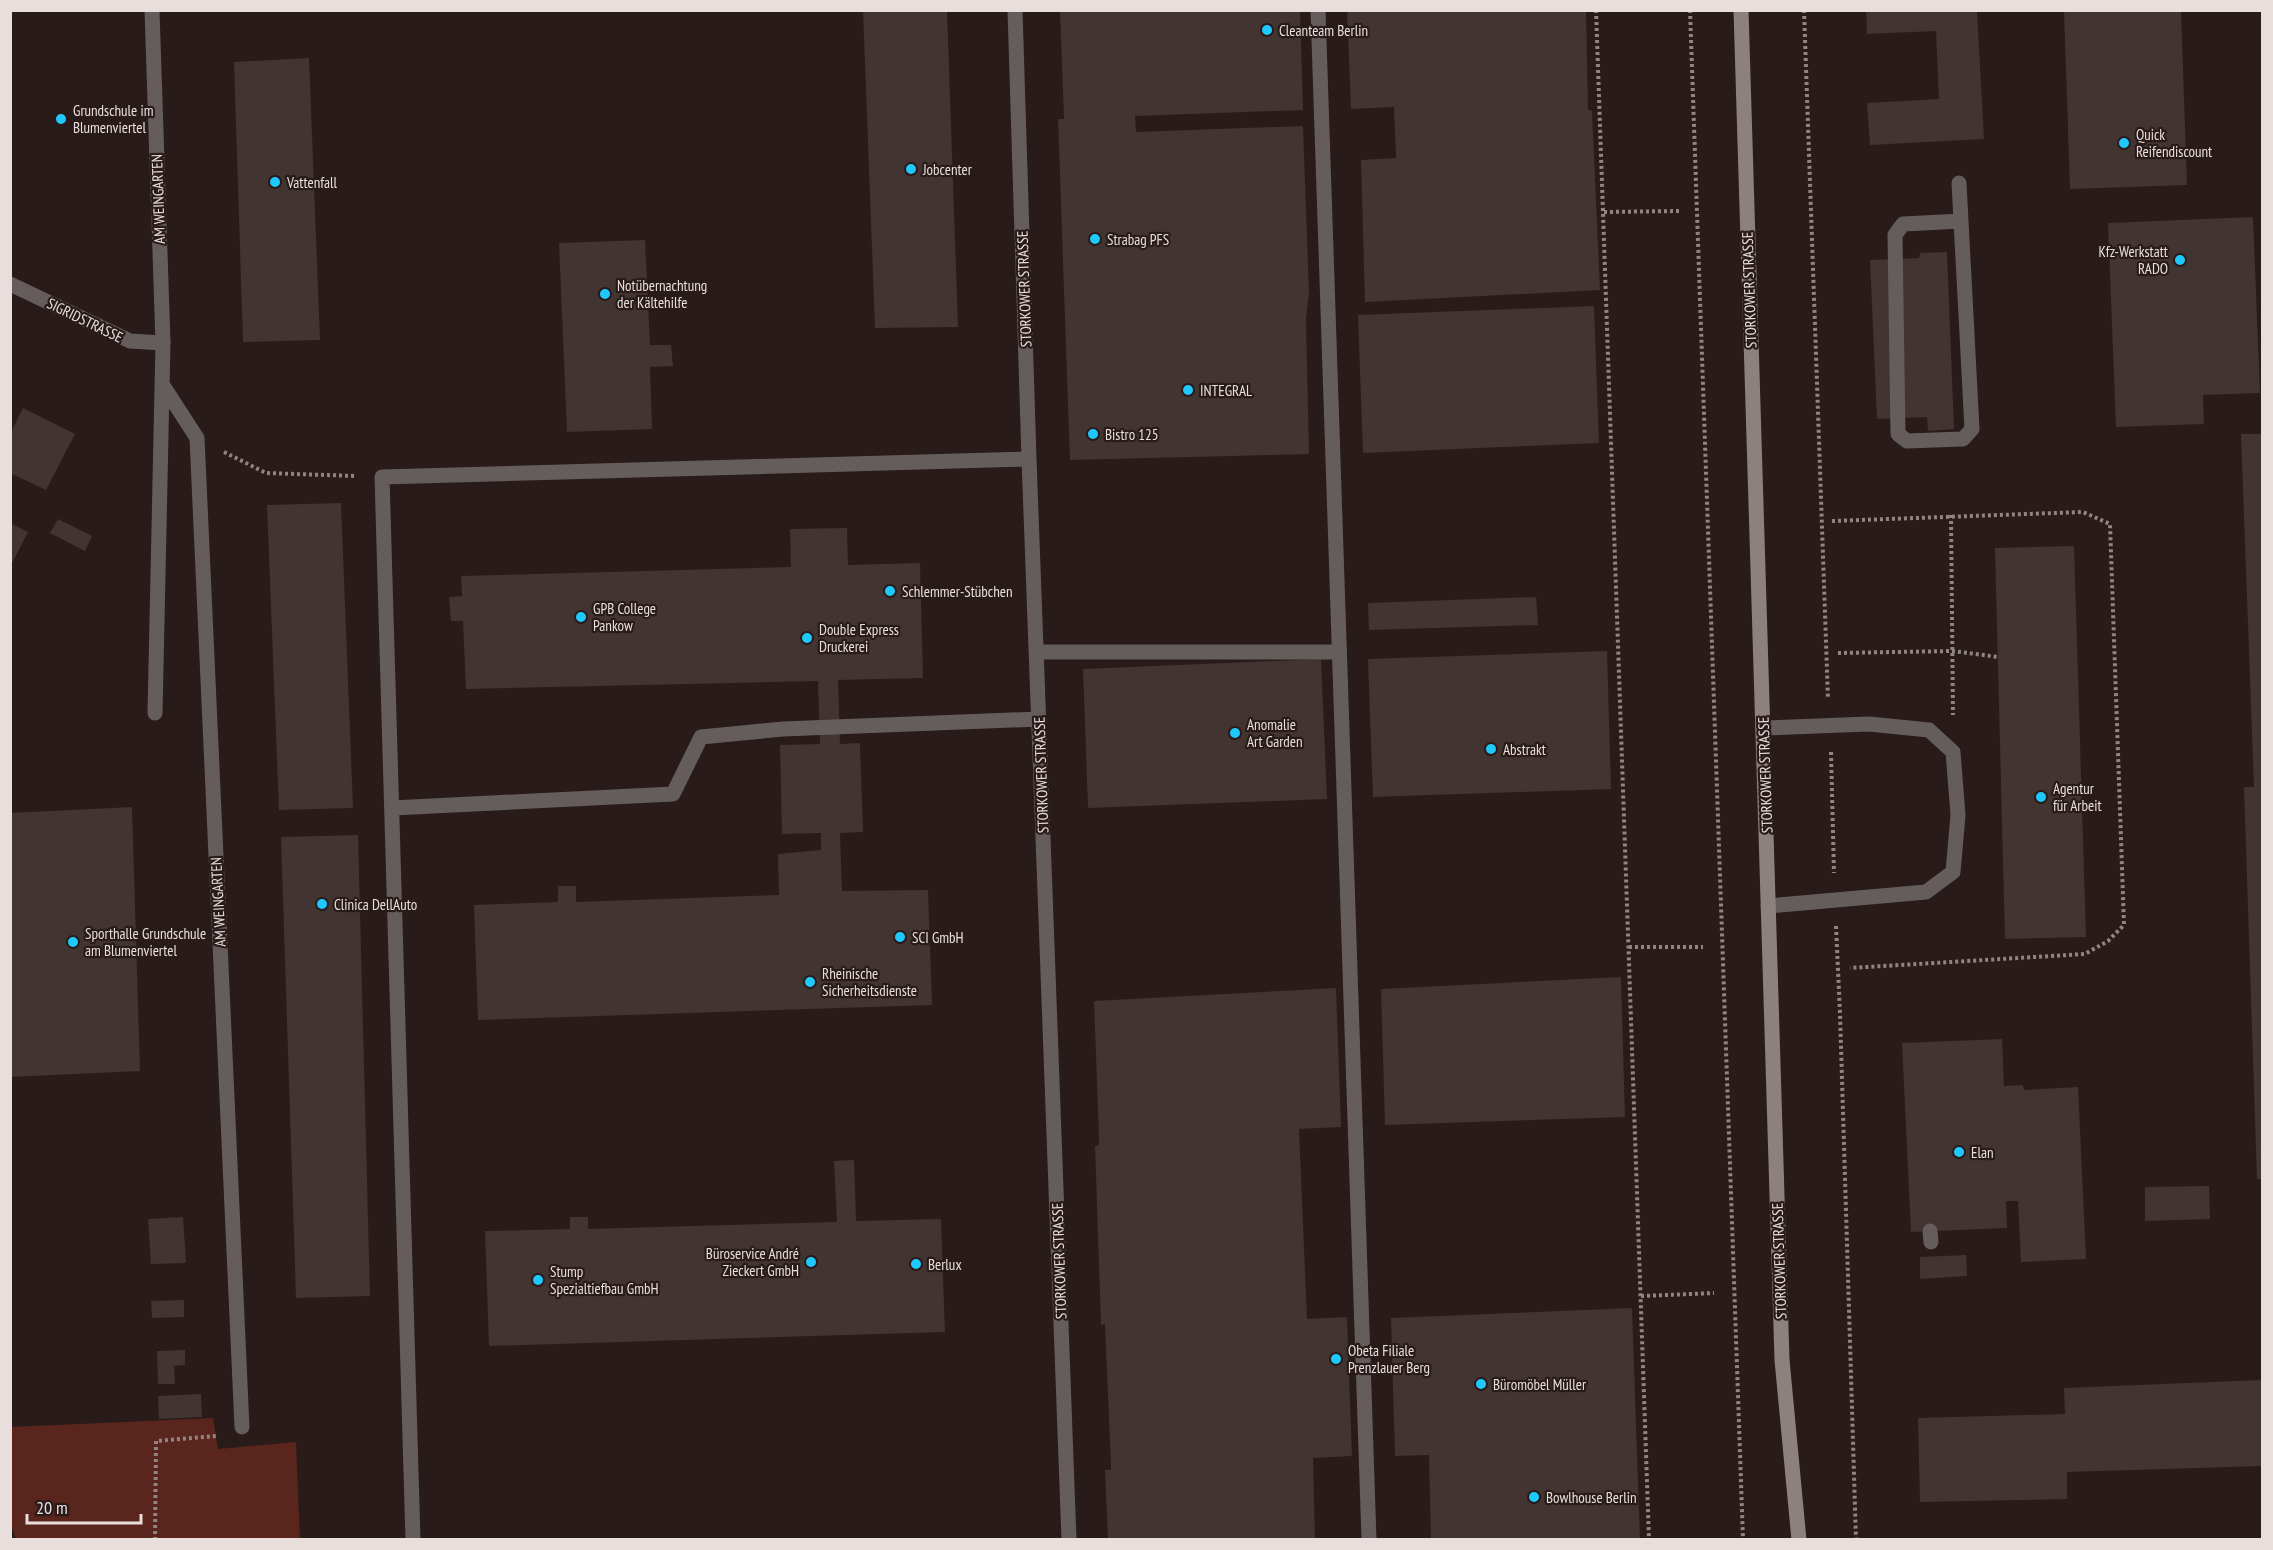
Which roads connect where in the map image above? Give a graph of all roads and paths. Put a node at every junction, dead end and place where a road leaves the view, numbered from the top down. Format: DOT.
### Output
graph roads {
  1 [pos="152,10"];
  2 [pos="1015,10"];
  3 [pos="1318,10"];
  4 [pos="1596,10"];
  5 [pos="1690,10"];
  6 [pos="1742,10"];
  7 [pos="1804,10"];
  8 [pos="1959,183"];
  9 [pos="1680,211"];
  10 [pos="1604,212"];
  11 [pos="1961,220"];
  12 [pos="10,284"];
  13 [pos="163,343"];
  14 [pos="164,387"];
  15 [pos="197,438"];
  16 [pos="1029,459"];
  17 [pos="382,477"];
  18 [pos="1951,515"];
  19 [pos="1832,520"];
  20 [pos="1953,651"];
  21 [pos="1037,652"];
  22 [pos="1339,652"];
  23 [pos="1838,653"];
  24 [pos="1998,657"];
  25 [pos="1828,704"];
  26 [pos="155,713"];
  27 [pos="1039,719"];
  28 [pos="1764,728"];
  29 [pos="1830,746"];
  30 [pos="1953,752"];
  31 [pos="392,808"];
  32 [pos="1834,882"];
  33 [pos="1768,906"];
  34 [pos="1836,923"];
  35 [pos="1629,947"];
  36 [pos="1703,947"];
  37 [pos="1850,968"];
  38 [pos="1714,1293"];
  39 [pos="1641,1296"];
  40 [pos="242,1427"];
  41 [pos="155,1539"];
  42 [pos="413,1539"];
  43 [pos="1069,1539"];
  44 [pos="1369,1539"];
  45 [pos="1649,1539"];
  46 [pos="1743,1539"];
  47 [pos="1799,1539"];
  48 [pos="1856,1539"];
  1 -- 13 [label="street, AM WEINGARTEN"];
  2 -- 16 [label="street, STORKOWER STRASSE"];
  3 -- 22 [label="street"];
  4 -- 10 [label="path"];
  5 -- 46 [label="path"];
  6 -- 28 [label="main road, STORKOWER STRASSE"];
  7 -- 25 [label="path"];
  8 -- 11 [label="street"];
  9 -- 10 [label="path"];
  10 -- 35 [label="path"];
  11 -- 11 [label="street"];
  12 -- 13 [label="street, SIGRIDSTRASSE"];
  13 -- 14 [label="street, AM WEINGARTEN"];
  14 -- 15 [label="street"];
  14 -- 26 [label="street, AM WEINGARTEN"];
  15 -- 17 [label="path"];
  15 -- 40 [label="street, AM WEINGARTEN"];
  16 -- 17 [label="street"];
  16 -- 21 [label="street, STORKOWER STRASSE"];
  17 -- 31 [label="street"];
  18 -- 19 [label="path"];
  18 -- 20 [label="path"];
  18 -- 37 [label="path"];
  20 -- 23 [label="path"];
  20 -- 24 [label="path"];
  20 -- 30 [label="path"];
  21 -- 22 [label="street"];
  21 -- 27 [label="street, STORKOWER STRASSE"];
  22 -- 44 [label="street"];
  27 -- 31 [label="street"];
  27 -- 43 [label="street, STORKOWER STRASSE"];
  28 -- 30 [label="street"];
  28 -- 33 [label="main road, STORKOWER STRASSE"];
  29 -- 32 [label="path"];
  30 -- 33 [label="street"];
  31 -- 42 [label="street"];
  33 -- 47 [label="main road, STORKOWER STRASSE"];
  34 -- 48 [label="path"];
  35 -- 36 [label="path"];
  35 -- 39 [label="path"];
  38 -- 39 [label="path"];
  39 -- 45 [label="path"];
  40 -- 41 [label="path"];
}
